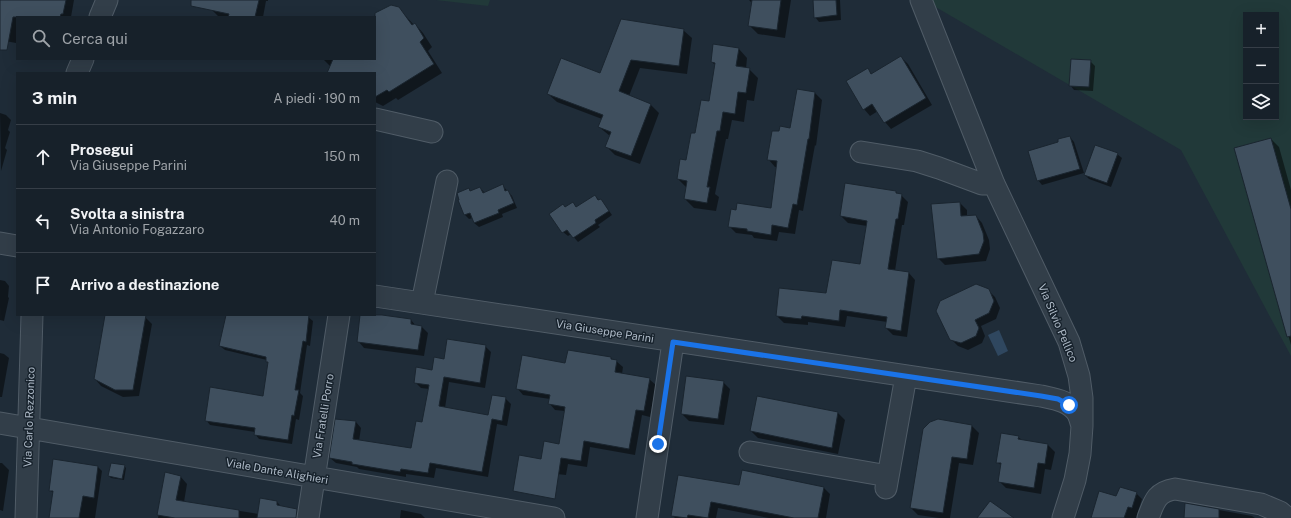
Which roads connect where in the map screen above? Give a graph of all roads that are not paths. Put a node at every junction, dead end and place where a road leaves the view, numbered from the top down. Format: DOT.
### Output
graph roads {
  1 [pos="107,0"];
  2 [pos="921,0"];
  3 [pos="100,16"];
  4 [pos="83,60"];
  5 [pos="77,72"];
  6 [pos="376,119"];
  7 [pos="432,132"];
  8 [pos="861,152"];
  9 [pos="447,181"];
  10 [pos="994,184"];
  11 [pos="0,243"];
  12 [pos="16,246"];
  13 [pos="376,296"];
  14 [pos="422,303"];
  15 [pos="32,316"];
  16 [pos="339,316"];
  17 [pos="673,342"];
  18 [pos="906,376"];
  19 [pos="0,423"];
  20 [pos="1082,426"];
  21 [pos="29,428"];
  22 [pos="750,452"];
  23 [pos="314,477"];
  24 [pos="26,518"];
  25 [pos="308,518"];
  26 [pos="554,518"];
  27 [pos="647,518"];
  28 [pos="1062,518"];
  29 [pos="1148,518"];
  30 [pos="1287,518"];
  1 -- 3 [label="street"];
  2 -- 10 [label="street, Via Silvio Pellico"];
  4 -- 5 [label="street"];
  6 -- 7 [label="street"];
  8 -- 10 [label="street"];
  9 -- 14 [label="street"];
  10 -- 20 [label="street, Via Silvio Pellico"];
  11 -- 12 [label="street"];
  13 -- 14 [label="street, Via Giuseppe Parini"];
  14 -- 17 [label="street, Via Giuseppe Parini"];
  15 -- 21 [label="street, Via Carlo Rezzonico"];
  16 -- 23 [label="street, Via Fratelli Porro"];
  17 -- 18 [label="street, Via Giuseppe Parini"];
  17 -- 27 [label="street"];
  18 -- 20 [label="street, Via Giuseppe Parini"];
  18 -- 22 [label="street"];
  19 -- 21 [label="street, Viale Dante Alighieri"];
  20 -- 28 [label="street, Via Silvio Pellico"];
  21 -- 23 [label="street, Viale Dante Alighieri"];
  21 -- 24 [label="street, Via Carlo Rezzonico"];
  23 -- 25 [label="street, Via Fratelli Porro"];
  23 -- 26 [label="street, Viale Dante Alighieri"];
  29 -- 30 [label="street"];
}
